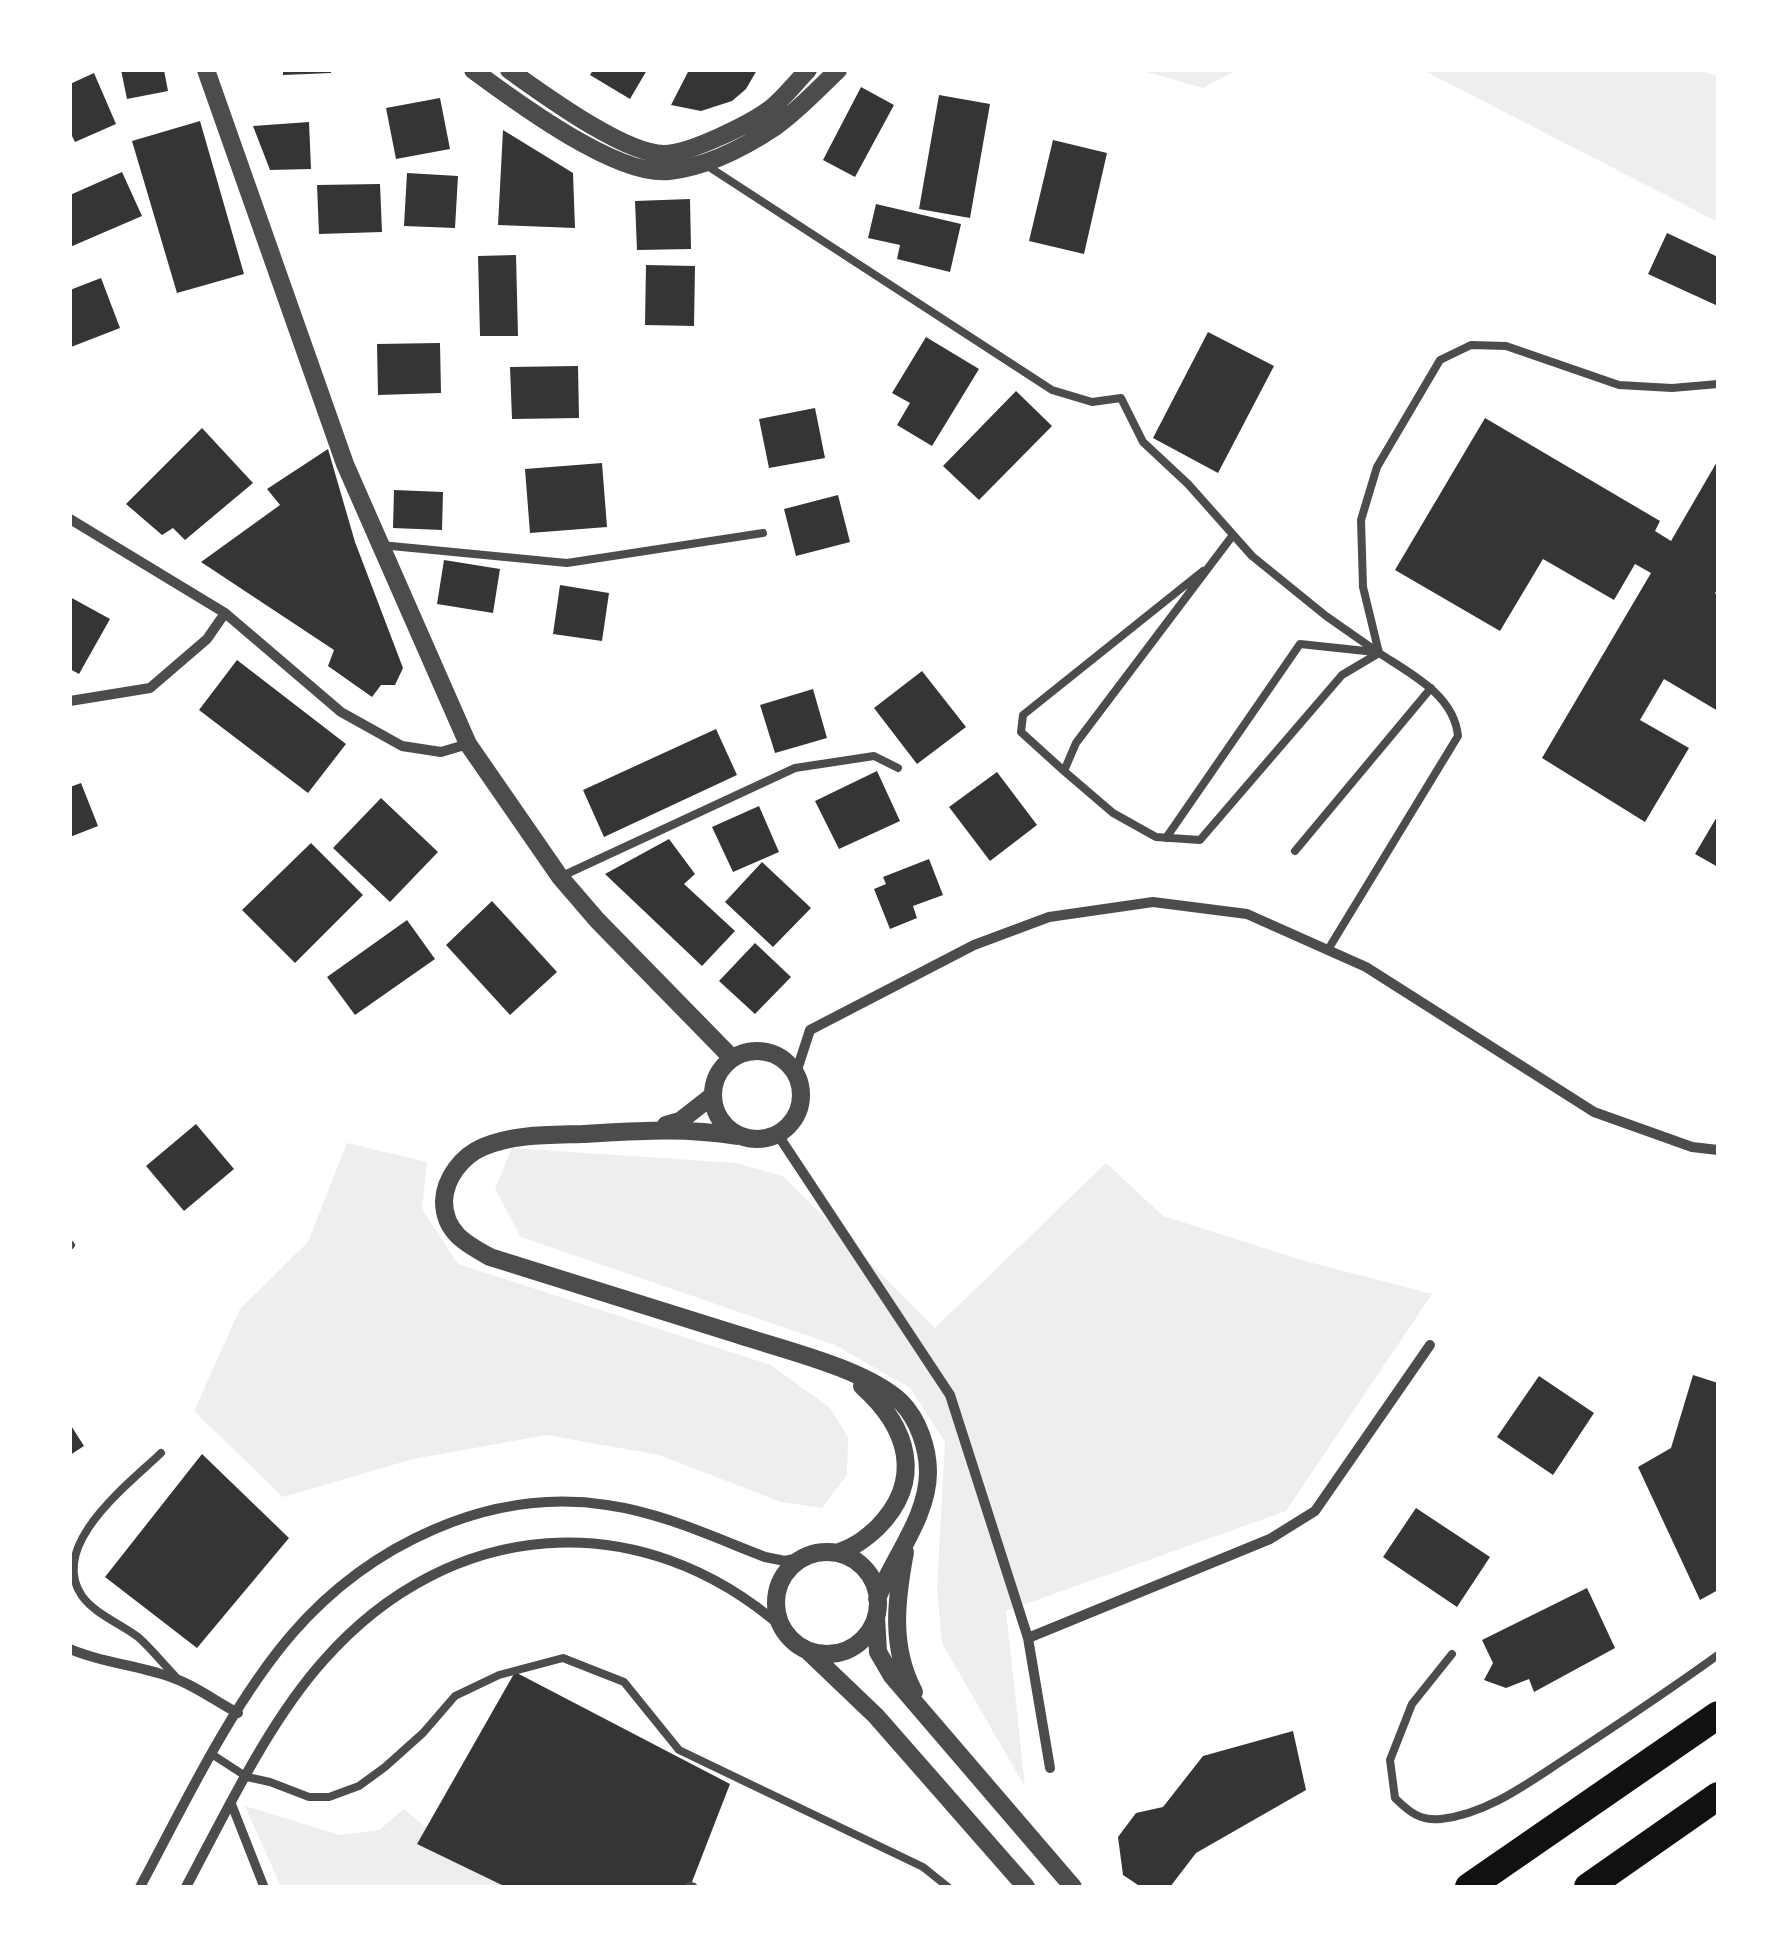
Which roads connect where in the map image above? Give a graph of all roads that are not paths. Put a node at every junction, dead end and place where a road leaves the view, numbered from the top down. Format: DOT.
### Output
graph roads {
  1 [pos="206,70"];
  2 [pos="472,70"];
  3 [pos="509,70"];
  4 [pos="808,70"];
  5 [pos="838,70"];
  6 [pos="702,163"];
  7 [pos="1718,384"];
  8 [pos="70,519"];
  9 [pos="763,533"];
  10 [pos="1233,535"];
  11 [pos="381,545"];
  12 [pos="1212,564"];
  13 [pos="225,613"];
  14 [pos="1380,653"];
  15 [pos="1431,688"];
  16 [pos="70,701"];
  17 [pos="468,744"];
  18 [pos="898,768"];
  19 [pos="1064,771"];
  20 [pos="1166,838"];
  21 [pos="1295,851"];
  22 [pos="560,878"];
  23 [pos="1329,948"];
  24 [pos="732,1058"];
  25 [pos="796,1073"];
  26 [pos="712,1096"];
  27 [pos="654,1130"];
  28 [pos="778,1134"];
  29 [pos="738,1136"];
  30 [pos="1718,1150"];
  31 [pos="1430,1345"];
  32 [pos="823,1362"];
  33 [pos="161,1453"];
  34 [pos="908,1538"];
  35 [pos="837,1553"];
  36 [pos="803,1557"];
  37 [pos="877,1608"];
  38 [pos="784,1629"];
  39 [pos="1028,1638"];
  40 [pos="70,1649"];
  41 [pos="808,1651"];
  42 [pos="1452,1654"];
  43 [pos="1718,1655"];
  44 [pos="178,1680"];
  45 [pos="238,1713"];
  46 [pos="926,1714"];
  47 [pos="1718,1715"];
  48 [pos="213,1755"];
  49 [pos="1050,1768"];
  50 [pos="247,1777"];
  51 [pos="1718,1796"];
  52 [pos="231,1803"];
  53 [pos="140,1887"];
  54 [pos="186,1887"];
  55 [pos="264,1887"];
  56 [pos="948,1887"];
  57 [pos="1026,1887"];
  58 [pos="1073,1887"];
  59 [pos="1469,1887"];
  60 [pos="1588,1887"];
  1 -- 11 [label="street"];
  2 -- 6 [label="street"];
  3 -- 4 [label="street"];
  5 -- 6 [label="street"];
  6 -- 10 [label="lane"];
  7 -- 14 [label="lane"];
  8 -- 13 [label="street"];
  9 -- 11 [label="lane"];
  10 -- 12 [label="lane"];
  10 -- 14 [label="lane"];
  11 -- 17 [label="street"];
  12 -- 19 [label="lane"];
  12 -- 19 [label="lane"];
  13 -- 16 [label="street"];
  13 -- 17 [label="street"];
  14 -- 15 [label="lane"];
  14 -- 20 [label="lane"];
  14 -- 20 [label="lane"];
  15 -- 21 [label="lane"];
  15 -- 23 [label="lane"];
  17 -- 22 [label="street"];
  18 -- 22 [label="lane"];
  19 -- 20 [label="lane"];
  22 -- 24 [label="street"];
  23 -- 25 [label="street"];
  23 -- 30 [label="street"];
  24 -- 25 [label="street"];
  24 -- 26 [label="street"];
  25 -- 28 [label="street"];
  26 -- 27 [label="street"];
  26 -- 29 [label="street"];
  27 -- 29 [label="street"];
  27 -- 32 [label="street"];
  28 -- 29 [label="street"];
  28 -- 39 [label="street"];
  31 -- 39 [label="street"];
  32 -- 34 [label="street"];
  32 -- 35 [label="street"];
  33 -- 44 [label="lane"];
  34 -- 37 [label="street"];
  34 -- 46 [label="street"];
  35 -- 36 [label="street"];
  35 -- 37 [label="street"];
  36 -- 38 [label="street"];
  36 -- 45 [label="street"];
  37 -- 41 [label="street"];
  37 -- 46 [label="street"];
  38 -- 41 [label="street"];
  38 -- 50 [label="street"];
  39 -- 49 [label="street"];
  40 -- 44 [label="street"];
  41 -- 57 [label="street"];
  42 -- 43 [label="lane"];
  44 -- 45 [label="street"];
  45 -- 48 [label="street"];
  46 -- 58 [label="street"];
  47 -- 59 [label="highway"];
  48 -- 50 [label="lane"];
  48 -- 53 [label="street"];
  50 -- 52 [label="street"];
  50 -- 56 [label="lane"];
  51 -- 60 [label="highway"];
  52 -- 54 [label="street"];
  52 -- 55 [label="street"];
}
